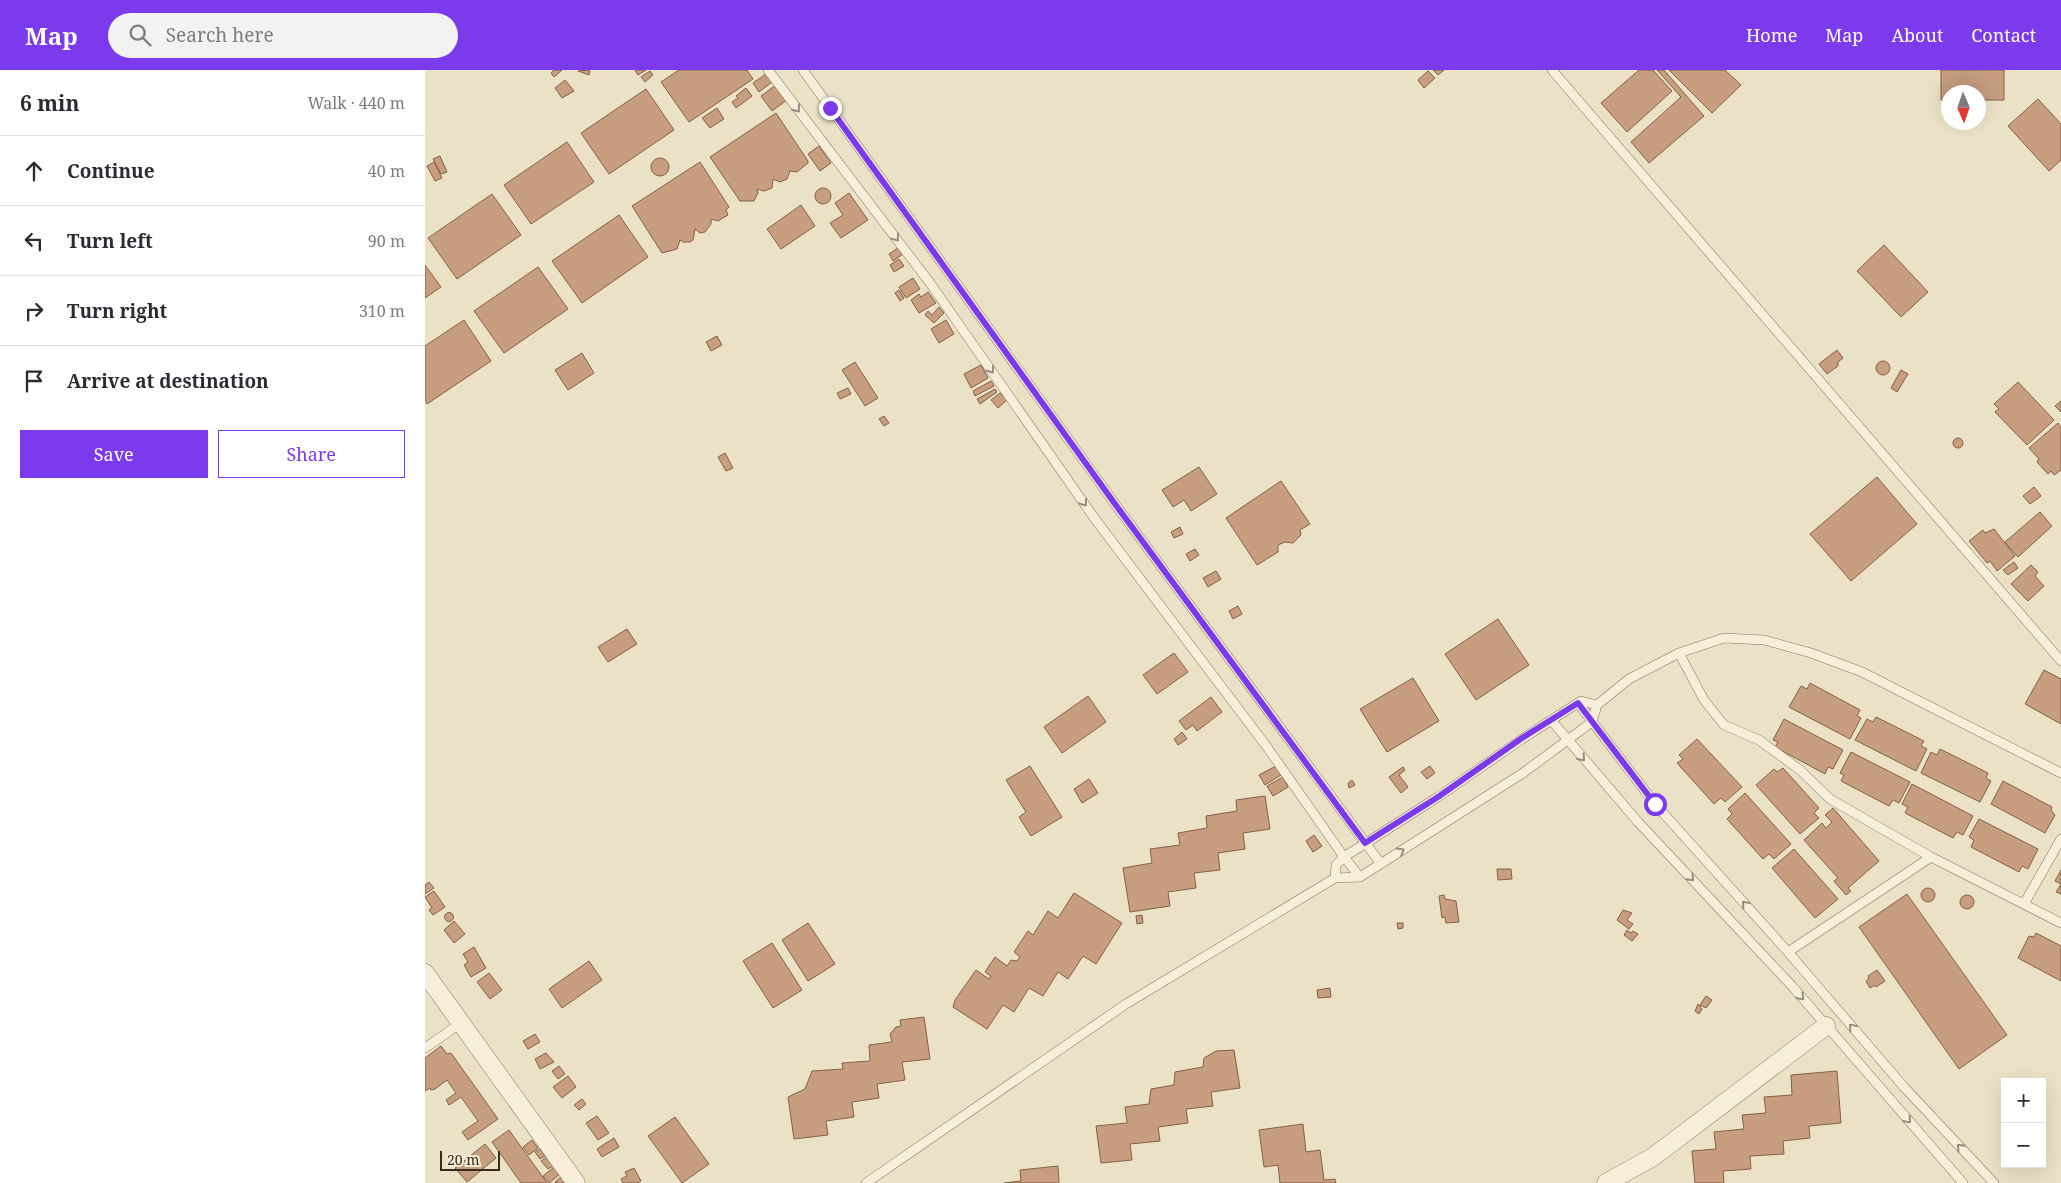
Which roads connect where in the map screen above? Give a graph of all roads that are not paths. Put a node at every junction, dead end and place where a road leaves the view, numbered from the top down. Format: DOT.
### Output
graph roads {
  1 [pos="768,70"];
  2 [pos="803,70"];
  3 [pos="1552,70"];
  4 [pos="1679,653"];
  5 [pos="2061,661"];
  6 [pos="1578,703"];
  7 [pos="1597,705"];
  8 [pos="1551,720"];
  9 [pos="1592,722"];
  10 [pos="1568,742"];
  11 [pos="2061,773"];
  12 [pos="2061,839"];
  13 [pos="1365,843"];
  14 [pos="1931,856"];
  15 [pos="1344,857"];
  16 [pos="1381,864"];
  17 [pos="1335,878"];
  18 [pos="1360,878"];
  19 [pos="2024,904"];
  20 [pos="2061,923"];
  21 [pos="1788,952"];
  22 [pos="425,973"];
  23 [pos="461,1023"];
  24 [pos="1826,1026"];
  25 [pos="425,1048"];
  26 [pos="576,1183"];
  27 [pos="866,1183"];
  28 [pos="1606,1183"];
  29 [pos="1963,1183"];
  30 [pos="1994,1183"];
  1 -- 15 [label="lane, one-way"];
  2 -- 13 [label="lane"];
  3 -- 5 [label="lane"];
  4 -- 7 [label="lane"];
  4 -- 11 [label="lane"];
  4 -- 14 [label="lane"];
  6 -- 7 [label="lane"];
  6 -- 8 [label="lane"];
  6 -- 9 [label="lane"];
  7 -- 9 [label="lane"];
  8 -- 10 [label="lane"];
  8 -- 13 [label="lane"];
  9 -- 10 [label="lane"];
  21 -- 9 [label="lane, one-way"];
  16 -- 10 [label="lane, one-way"];
  10 -- 24 [label="lane, one-way"];
  12 -- 19 [label="lane"];
  13 -- 15 [label="lane"];
  13 -- 16 [label="lane"];
  14 -- 19 [label="lane"];
  14 -- 21 [label="lane"];
  15 -- 17 [label="lane"];
  15 -- 18 [label="lane"];
  16 -- 18 [label="lane"];
  17 -- 18 [label="lane"];
  17 -- 27 [label="lane"];
  19 -- 20 [label="lane"];
  30 -- 21 [label="lane, one-way"];
  22 -- 23 [label="street"];
  23 -- 25 [label="lane"];
  23 -- 26 [label="street"];
  24 -- 28 [label="street"];
  24 -- 29 [label="lane, one-way"];
}
